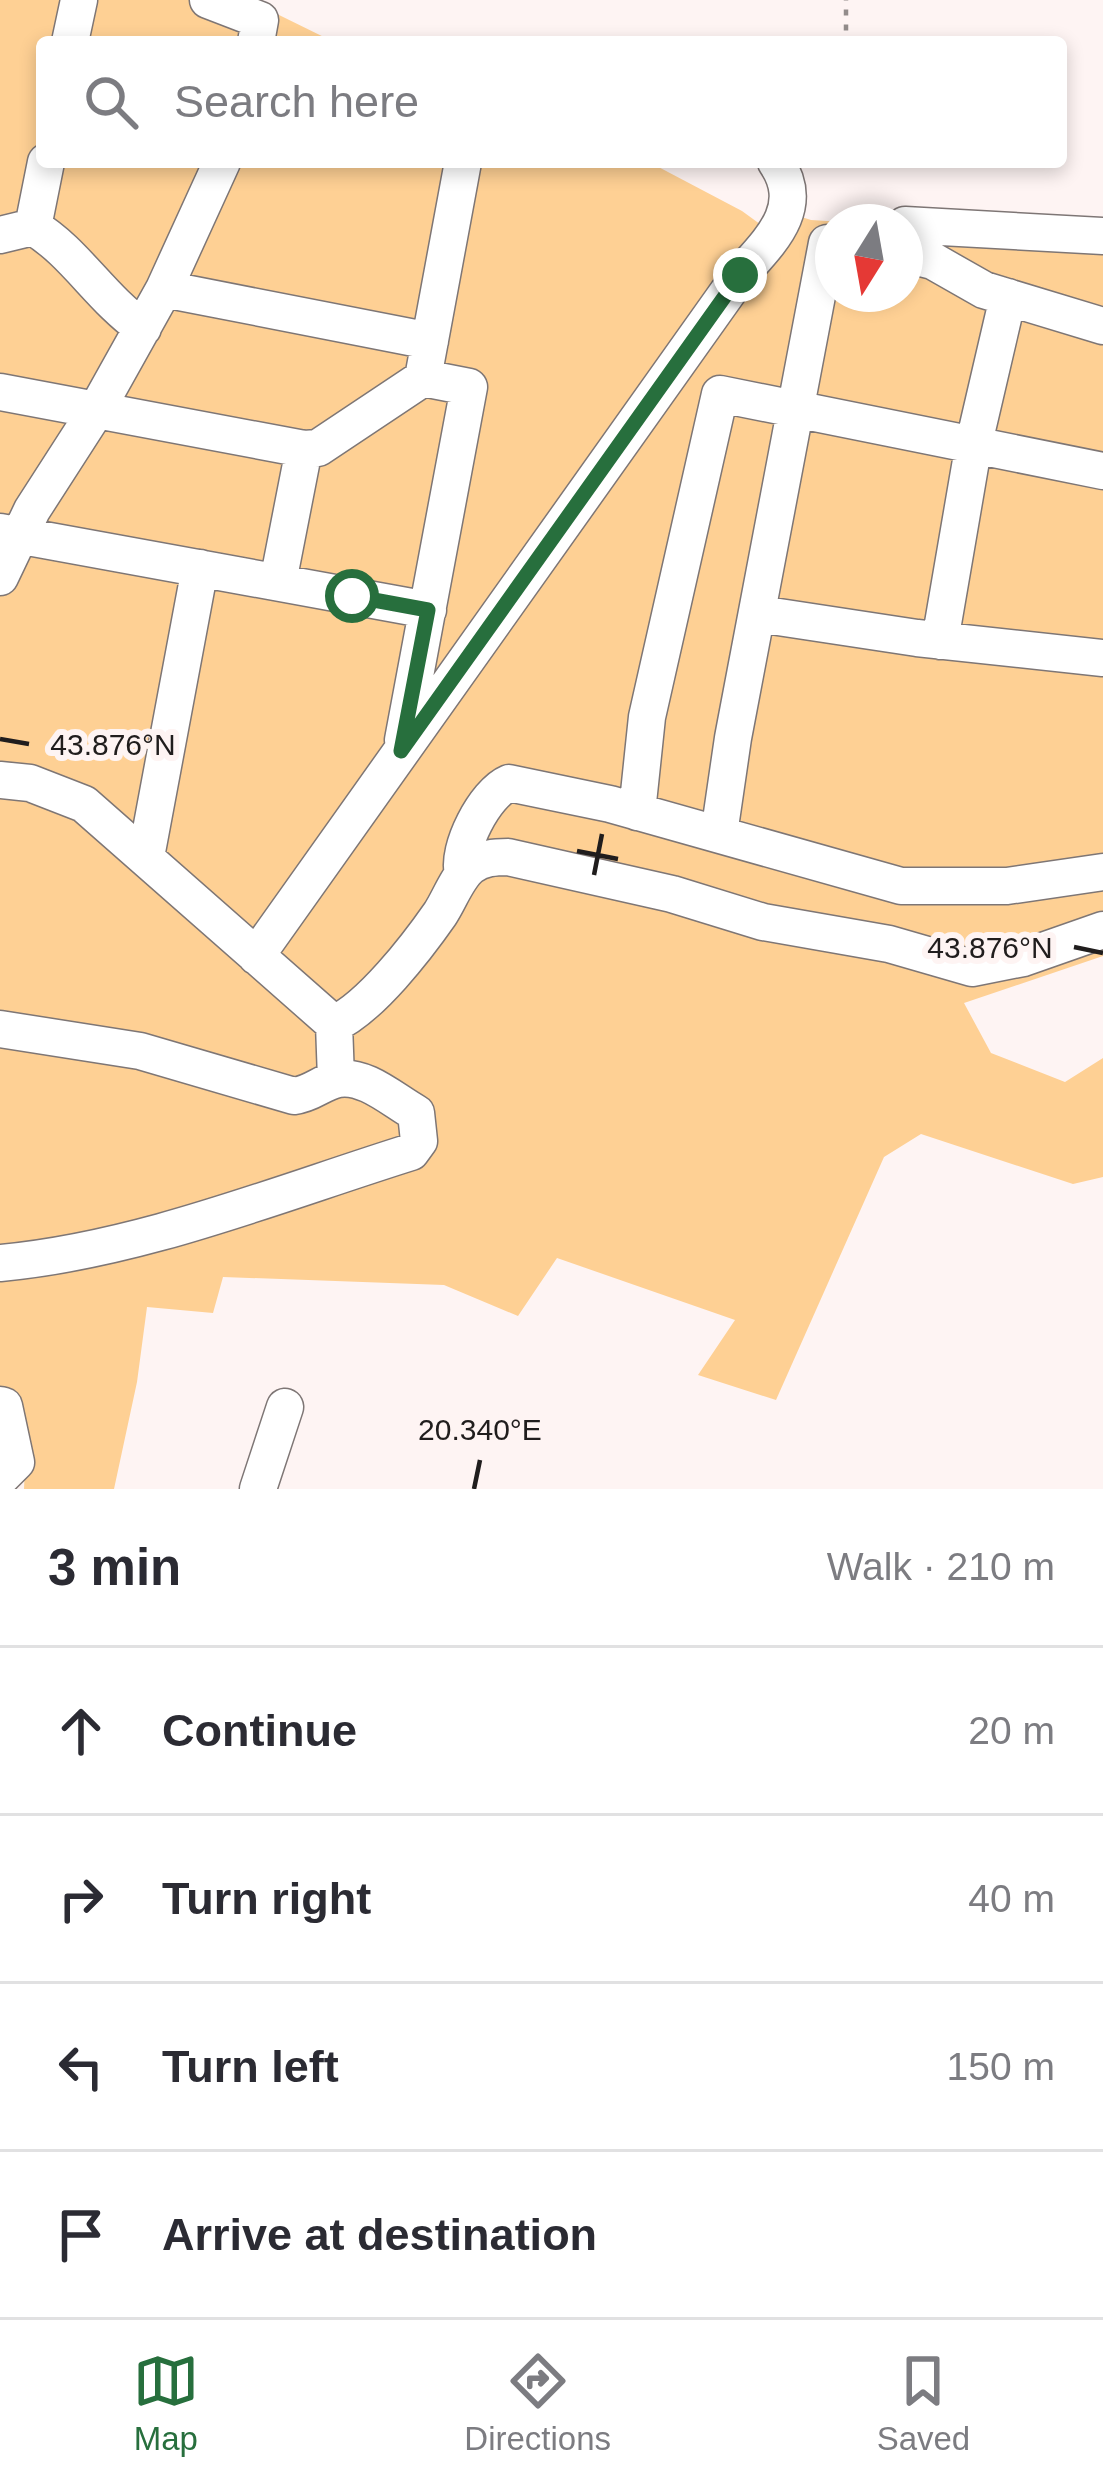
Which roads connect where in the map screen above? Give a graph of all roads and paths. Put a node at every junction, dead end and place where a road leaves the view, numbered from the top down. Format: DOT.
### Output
graph roads {
  1 [pos="79,0"];
  2 [pos="208,0"];
  3 [pos="846,0"];
  4 [pos="71,36"];
  5 [pos="257,36"];
  6 [pos="846,36"];
  7 [pos="43,168"];
  8 [pos="219,168"];
  9 [pos="462,168"];
  10 [pos="778,168"];
  11 [pos="815,223"];
  12 [pos="782,224"];
  13 [pos="923,226"];
  14 [pos="16,231"];
  15 [pos="1103,236"];
  16 [pos="923,258"];
  17 [pos="164,289"];
  18 [pos="1008,297"];
  19 [pos="816,312"];
  20 [pos="1103,326"];
  21 [pos="143,328"];
  22 [pos="430,341"];
  23 [pos="423,378"];
  24 [pos="0,392"];
  25 [pos="794,408"];
  26 [pos="98,410"];
  27 [pos="974,443"];
  28 [pos="304,449"];
  29 [pos="1103,471"];
  30 [pos="11,534"];
  31 [pos="200,568"];
  32 [pos="0,577"];
  33 [pos="278,582"];
  34 [pos="428,610"];
  35 [pos="759,614"];
  36 [pos="940,641"];
  37 [pos="1103,658"];
  38 [pos="401,751"];
  39 [pos="15,781"];
  40 [pos="637,812"];
  41 [pos="719,834"];
  42 [pos="146,857"];
  43 [pos="1103,872"];
  44 [pos="463,874"];
  45 [pos="1103,930"];
  46 [pos="256,956"];
  47 [pos="334,1024"];
  48 [pos="0,1029"];
  49 [pos="336,1079"];
  50 [pos="0,1264"];
  51 [pos="0,1405"];
  52 [pos="285,1406"];
  53 [pos="0,1478"];
  54 [pos="258,1489"];
  1 -- 4 [label="street"];
  2 -- 5 [label="street"];
  3 -- 6 [label="path"];
  7 -- 14 [label="street"];
  8 -- 17 [label="street"];
  9 -- 22 [label="street"];
  10 -- 12 [label="street"];
  11 -- 12 [label="street"];
  12 -- 38 [label="street"];
  13 -- 15 [label="street"];
  14 -- 21 [label="street"];
  16 -- 18 [label="street"];
  17 -- 21 [label="street"];
  17 -- 22 [label="street"];
  18 -- 20 [label="street"];
  18 -- 27 [label="street"];
  19 -- 25 [label="street"];
  21 -- 26 [label="street"];
  22 -- 23 [label="street"];
  23 -- 28 [label="street"];
  23 -- 34 [label="street"];
  24 -- 26 [label="street"];
  25 -- 27 [label="street"];
  25 -- 35 [label="street"];
  25 -- 40 [label="street"];
  26 -- 28 [label="street"];
  26 -- 30 [label="street"];
  27 -- 29 [label="street"];
  27 -- 36 [label="street"];
  28 -- 33 [label="street"];
  30 -- 31 [label="street"];
  30 -- 32 [label="street"];
  31 -- 33 [label="street"];
  31 -- 42 [label="street"];
  33 -- 34 [label="street"];
  34 -- 38 [label="street"];
  35 -- 36 [label="street"];
  35 -- 41 [label="street"];
  36 -- 37 [label="street"];
  38 -- 46 [label="street"];
  39 -- 42 [label="street"];
  40 -- 41 [label="street"];
  40 -- 44 [label="street"];
  41 -- 43 [label="street"];
  42 -- 46 [label="street"];
  44 -- 45 [label="street"];
  44 -- 47 [label="street"];
  46 -- 47 [label="street"];
  47 -- 49 [label="street"];
  48 -- 49 [label="street"];
  49 -- 50 [label="street"];
  51 -- 53 [label="street"];
  52 -- 54 [label="street"];
}
